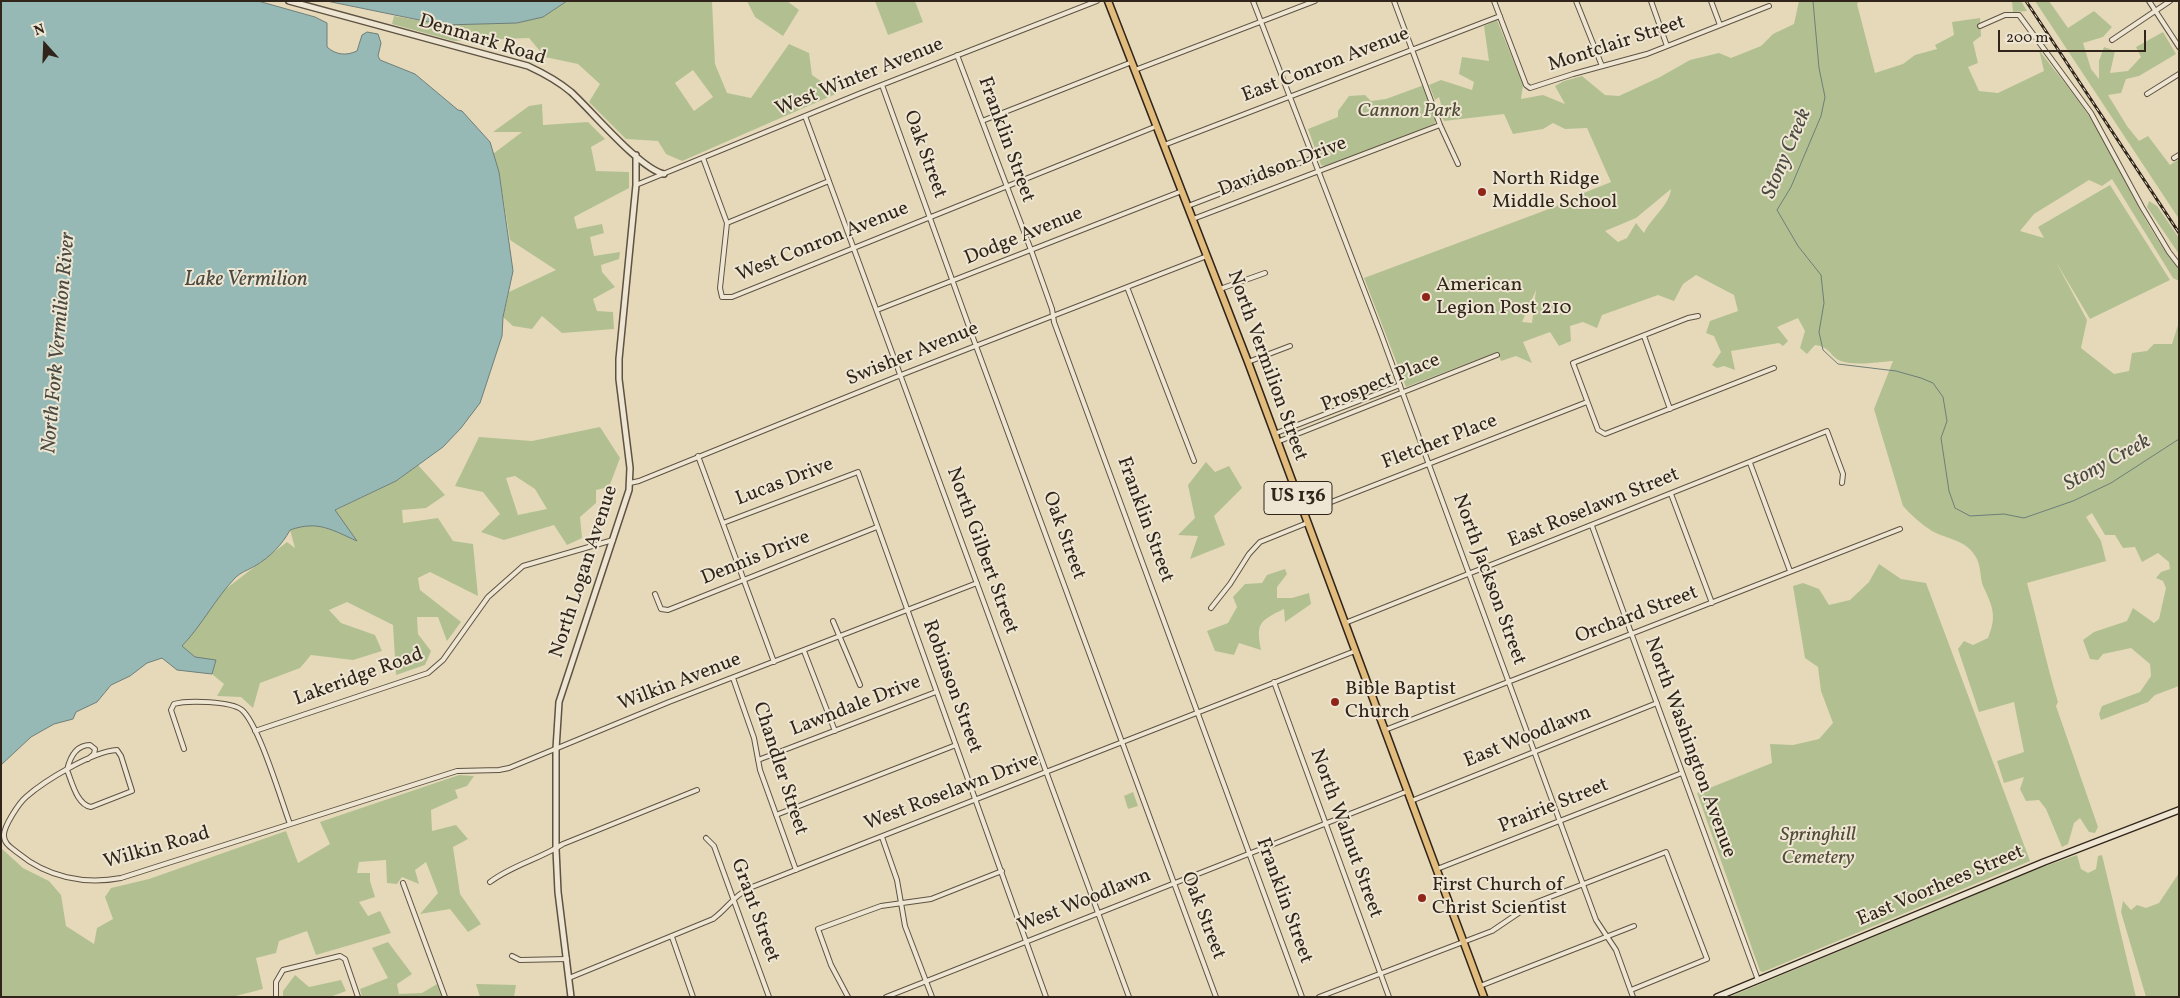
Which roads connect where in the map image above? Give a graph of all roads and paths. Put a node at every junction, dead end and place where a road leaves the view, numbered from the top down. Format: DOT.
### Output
graph roads {
  1 [pos="289,1"];
  2 [pos="1096,1"];
  3 [pos="1108,1"];
  4 [pos="1253,1"];
  5 [pos="1315,1"];
  6 [pos="1394,1"];
  7 [pos="1494,1"];
  8 [pos="1576,1"];
  9 [pos="1651,1"];
  10 [pos="1711,1"];
  11 [pos="2149,1"];
  12 [pos="2170,1"];
  13 [pos="1769,6"];
  14 [pos="2155,10"];
  15 [pos="1500,16"];
  16 [pos="1261,22"];
  17 [pos="1720,25"];
  18 [pos="1980,26"];
  19 [pos="2112,40"];
  20 [pos="1667,46"];
  21 [pos="2179,47"];
  22 [pos="1412,48"];
  23 [pos="958,55"];
  24 [pos="1132,62"];
  25 [pos="1602,66"];
  26 [pos="1136,70"];
  27 [pos="2179,74"];
  28 [pos="882,85"];
  29 [pos="2147,94"];
  30 [pos="1289,96"];
  31 [pos="805,116"];
  32 [pos="982,122"];
  33 [pos="1440,125"];
  34 [pos="1157,126"];
  35 [pos="1164,145"];
  36 [pos="636,155"];
  37 [pos="2179,155"];
  38 [pos="703,158"];
  39 [pos="1313,158"];
  40 [pos="2174,158"];
  41 [pos="1458,164"];
  42 [pos="1318,170"];
  43 [pos="664,174"];
  44 [pos="829,181"];
  45 [pos="636,185"];
  46 [pos="1006,186"];
  47 [pos="1182,191"];
  48 [pos="1188,206"];
  49 [pos="930,216"];
  50 [pos="1193,219"];
  51 [pos="727,223"];
  52 [pos="853,247"];
  53 [pos="1031,250"];
  54 [pos="1207,256"];
  55 [pos="2179,265"];
  56 [pos="1265,272"];
  57 [pos="954,281"];
  58 [pos="1126,287"];
  59 [pos="1220,289"];
  60 [pos="877,310"];
  61 [pos="1053,316"];
  62 [pos="1698,316"];
  63 [pos="1644,336"];
  64 [pos="976,346"];
  65 [pos="1290,346"];
  66 [pos="1497,355"];
  67 [pos="1248,362"];
  68 [pos="1774,368"];
  69 [pos="901,375"];
  70 [pos="1400,385"];
  71 [pos="1402,392"];
  72 [pos="1587,402"];
  73 [pos="1670,409"];
  74 [pos="1274,434"];
  75 [pos="1276,442"];
  76 [pos="698,456"];
  77 [pos="1194,461"];
  78 [pos="1750,463"];
  79 [pos="1428,464"];
  80 [pos="858,472"];
  81 [pos="630,483"];
  82 [pos="1842,483"];
  83 [pos="1671,494"];
  84 [pos="1304,513"];
  85 [pos="723,523"];
  86 [pos="1307,523"];
  87 [pos="1592,526"];
  88 [pos="877,527"];
  89 [pos="1900,530"];
  90 [pos="613,540"];
  91 [pos="1790,571"];
  92 [pos="1470,574"];
  93 [pos="744,580"];
  94 [pos="977,583"];
  95 [pos="655,594"];
  96 [pos="1712,603"];
  97 [pos="1211,608"];
  98 [pos="907,609"];
  99 [pos="833,621"];
  100 [pos="1344,623"];
  101 [pos="1632,634"];
  102 [pos="840,636"];
  103 [pos="804,650"];
  104 [pos="1355,651"];
  105 [pos="774,662"];
  106 [pos="733,678"];
  107 [pos="1510,681"];
  108 [pos="1274,682"];
  109 [pos="860,685"];
  110 [pos="936,692"];
  111 [pos="1656,703"];
  112 [pos="1198,712"];
  113 [pos="1385,730"];
  114 [pos="255,731"];
  115 [pos="835,731"];
  116 [pos="1122,742"];
  117 [pos="956,745"];
  118 [pos="184,749"];
  119 [pos="556,749"];
  120 [pos="1534,752"];
  121 [pos="88,758"];
  122 [pos="758,760"];
  123 [pos="67,770"];
  124 [pos="1047,772"];
  125 [pos="1682,773"];
  126 [pos="697,790"];
  127 [pos="1408,791"];
  128 [pos="391,792"];
  129 [pos="976,799"];
  130 [pos="1411,801"];
  131 [pos="2179,810"];
  132 [pos="776,815"];
  133 [pos="1560,821"];
  134 [pos="290,824"];
  135 [pos="1326,824"];
  136 [pos="882,837"];
  137 [pos="706,838"];
  138 [pos="556,848"];
  139 [pos="1250,854"];
  140 [pos="1437,869"];
  141 [pos="796,870"];
  142 [pos="1002,871"];
  143 [pos="490,882"];
  144 [pos="403,884"];
  145 [pos="1174,884"];
  146 [pos="1583,884"];
  147 [pos="734,898"];
  148 [pos="901,903"];
  149 [pos="1099,913"];
  150 [pos="1634,926"];
  151 [pos="1607,936"];
  152 [pos="672,938"];
  153 [pos="1027,942"];
  154 [pos="1463,942"];
  155 [pos="512,956"];
  156 [pos="567,959"];
  157 [pos="1380,973"];
  158 [pos="569,978"];
  159 [pos="1758,980"];
  160 [pos="926,981"];
  161 [pos="1480,986"];
  162 [pos="1631,990"];
  163 [pos="276,997"];
  164 [pos="358,997"];
  165 [pos="445,997"];
  166 [pos="571,997"];
  167 [pos="693,997"];
  168 [pos="769,997"];
  169 [pos="848,997"];
  170 [pos="886,997"];
  171 [pos="932,997"];
  172 [pos="1046,997"];
  173 [pos="1129,997"];
  174 [pos="1216,997"];
  175 [pos="1302,997"];
  176 [pos="1319,997"];
  177 [pos="1389,997"];
  178 [pos="1484,997"];
  179 [pos="1633,997"];
  180 [pos="1717,997"];
  1 -- 36 [label="street, Denmark Road"];
  2 -- 23 [label="street, West Winter Avenue"];
  3 -- 24 [label="main road, North Vermilion Street / US 136"];
  4 -- 16 [label="street, North Jackson Street"];
  5 -- 16 [label="street"];
  6 -- 22 [label="street"];
  7 -- 15 [label="street"];
  8 -- 25 [label="street"];
  9 -- 20 [label="street"];
  10 -- 17 [label="street"];
  11 -- 14 [label="street"];
  12 -- 14 [label="street"];
  13 -- 17 [label="street, Montclair Street"];
  14 -- 19 [label="street"];
  14 -- 21 [label="street"];
  15 -- 22 [label="street, East Conron Avenue"];
  15 -- 25 [label="street, Montclair Street"];
  16 -- 26 [label="street"];
  16 -- 30 [label="street, North Jackson Street"];
  17 -- 20 [label="street, Montclair Street"];
  18 -- 55 [label="street"];
  20 -- 25 [label="street, Montclair Street"];
  22 -- 30 [label="street, East Conron Avenue"];
  22 -- 33 [label="street"];
  23 -- 28 [label="street, West Winter Avenue"];
  23 -- 32 [label="street, Franklin Street"];
  24 -- 26 [label="main road, North Vermilion Street / US 136"];
  24 -- 32 [label="street"];
  26 -- 34 [label="main road, North Vermilion Street / US 136"];
  27 -- 29 [label="street"];
  28 -- 31 [label="street, West Winter Avenue"];
  28 -- 49 [label="street, Oak Street"];
  30 -- 35 [label="street, East Conron Avenue"];
  30 -- 39 [label="street, North Jackson Street"];
  31 -- 38 [label="street, West Winter Avenue"];
  31 -- 44 [label="street, North Gilbert Street"];
  32 -- 46 [label="street, Franklin Street"];
  33 -- 41 [label="street"];
  33 -- 42 [label="street, Davidson Drive"];
  34 -- 35 [label="main road, North Vermilion Street / US 136"];
  34 -- 46 [label="street, West Conron Avenue"];
  35 -- 47 [label="main road, North Vermilion Street / US 136"];
  36 -- 43 [label="street, Denmark Road"];
  36 -- 45 [label="street, North Logan Avenue"];
  37 -- 40 [label="street"];
  38 -- 43 [label="street, West Winter Avenue"];
  38 -- 51 [label="street"];
  39 -- 42 [label="street, North Jackson Street"];
  39 -- 48 [label="street, Davidson Drive"];
  42 -- 50 [label="street, Davidson Drive"];
  42 -- 70 [label="street, North Jackson Street"];
  43 -- 45 [label="street, West Winter Avenue"];
  44 -- 51 [label="street"];
  44 -- 52 [label="street, North Gilbert Street"];
  45 -- 81 [label="street, North Logan Avenue"];
  46 -- 49 [label="street, West Conron Avenue"];
  46 -- 53 [label="street, Franklin Street"];
  47 -- 48 [label="main road, North Vermilion Street / US 136"];
  47 -- 53 [label="street, Dodge Avenue"];
  48 -- 50 [label="main road, North Vermilion Street / US 136"];
  49 -- 52 [label="street, West Conron Avenue"];
  49 -- 57 [label="street, Oak Street"];
  50 -- 54 [label="main road, North Vermilion Street / US 136"];
  51 -- 52 [label="street, West Conron Avenue"];
  52 -- 60 [label="street, North Gilbert Street"];
  53 -- 57 [label="street, Dodge Avenue"];
  53 -- 61 [label="street, Franklin Street"];
  54 -- 58 [label="street, Swisher Avenue"];
  54 -- 59 [label="main road, North Vermilion Street / US 136"];
  56 -- 59 [label="street"];
  57 -- 60 [label="street, Dodge Avenue"];
  57 -- 64 [label="street, Oak Street"];
  58 -- 61 [label="street, Swisher Avenue"];
  58 -- 77 [label="street"];
  59 -- 67 [label="main road, North Vermilion Street / US 136"];
  60 -- 69 [label="street, North Gilbert Street"];
  61 -- 64 [label="street, Swisher Avenue"];
  61 -- 112 [label="street, Franklin Street"];
  62 -- 63 [label="street"];
  63 -- 72 [label="street"];
  63 -- 73 [label="street"];
  64 -- 69 [label="street, Swisher Avenue"];
  64 -- 116 [label="street, Oak Street"];
  65 -- 67 [label="street"];
  66 -- 71 [label="street, Prospect Place"];
  67 -- 74 [label="main road, North Vermilion Street / US 136"];
  68 -- 73 [label="street"];
  69 -- 76 [label="street, Swisher Avenue"];
  69 -- 94 [label="street, North Gilbert Street"];
  70 -- 71 [label="street, North Jackson Street"];
  70 -- 74 [label="street, Prospect Place"];
  71 -- 75 [label="street, Prospect Place"];
  71 -- 79 [label="street, North Jackson Street"];
  72 -- 73 [label="street"];
  72 -- 79 [label="street, Fletcher Place"];
  74 -- 75 [label="main road, North Vermilion Street / US 136"];
  75 -- 84 [label="main road, North Vermilion Street / US 136"];
  76 -- 81 [label="street, Swisher Avenue"];
  76 -- 85 [label="street"];
  78 -- 82 [label="street, East Roselawn Street"];
  78 -- 83 [label="street, East Roselawn Street"];
  78 -- 91 [label="street"];
  79 -- 84 [label="street, Fletcher Place"];
  79 -- 92 [label="street, North Jackson Street"];
  80 -- 85 [label="street, Lucas Drive"];
  80 -- 88 [label="street, Robinson Street"];
  81 -- 90 [label="street, North Logan Avenue"];
  83 -- 87 [label="street, East Roselawn Street"];
  83 -- 96 [label="street"];
  84 -- 86 [label="main road, North Vermilion Street / US 136"];
  85 -- 93 [label="street"];
  86 -- 97 [label="street"];
  86 -- 100 [label="main road, North Vermilion Street / US 136"];
  87 -- 92 [label="street, East Roselawn Street"];
  87 -- 101 [label="street, North Washington Avenue"];
  88 -- 93 [label="street, Dennis Drive"];
  88 -- 98 [label="street, Robinson Street"];
  89 -- 91 [label="street, Orchard Street"];
  90 -- 114 [label="street, Lakeridge Road"];
  90 -- 119 [label="street, North Logan Avenue"];
  91 -- 96 [label="street, Orchard Street"];
  92 -- 100 [label="street, East Roselawn Street"];
  92 -- 107 [label="street, North Jackson Street"];
  93 -- 95 [label="street, Dennis Drive"];
  93 -- 105 [label="street"];
  94 -- 98 [label="street, Wilkin Avenue"];
  94 -- 124 [label="street, North Gilbert Street"];
  96 -- 101 [label="street, Orchard Street"];
  98 -- 102 [label="street, Wilkin Avenue"];
  98 -- 110 [label="street, Robinson Street"];
  99 -- 102 [label="street"];
  100 -- 104 [label="main road, North Vermilion Street / US 136"];
  101 -- 107 [label="street, Orchard Street"];
  101 -- 111 [label="street, North Washington Avenue"];
  102 -- 103 [label="street, Wilkin Avenue"];
  102 -- 109 [label="street"];
  103 -- 105 [label="street, Wilkin Avenue"];
  103 -- 115 [label="street"];
  104 -- 108 [label="street, West Roselawn Drive"];
  104 -- 113 [label="main road, North Vermilion Street / US 136"];
  105 -- 106 [label="street, Wilkin Avenue"];
  106 -- 119 [label="street, Wilkin Avenue"];
  106 -- 122 [label="street, Chandler Street"];
  107 -- 113 [label="street, Orchard Street"];
  107 -- 120 [label="street, North Jackson Street"];
  108 -- 112 [label="street, West Roselawn Drive"];
  108 -- 135 [label="street, North Walnut Street"];
  110 -- 115 [label="street, Lawndale Drive"];
  110 -- 117 [label="street, Robinson Street"];
  111 -- 120 [label="street, East Woodlawn"];
  111 -- 125 [label="street, North Washington Avenue"];
  112 -- 116 [label="street, West Roselawn Drive"];
  112 -- 139 [label="street, Franklin Street"];
  113 -- 127 [label="main road, North Vermilion Street / US 136"];
  114 -- 118 [label="street"];
  114 -- 134 [label="street"];
  115 -- 122 [label="street, Lawndale Drive"];
  116 -- 124 [label="street, West Roselawn Drive"];
  116 -- 145 [label="street, Oak Street"];
  117 -- 129 [label="street, Robinson Street"];
  117 -- 132 [label="street"];
  119 -- 128 [label="street, Wilkin Avenue"];
  119 -- 138 [label="street, North Logan Avenue"];
  120 -- 130 [label="street, East Woodlawn"];
  120 -- 133 [label="street, North Jackson Street"];
  121 -- 123 [label="street"];
  121 -- 123 [label="street"];
  121 -- 123 [label="street"];
  122 -- 132 [label="street, Chandler Street"];
  123 -- 134 [label="street, Wilkin Road"];
  124 -- 129 [label="street, West Roselawn Drive"];
  124 -- 149 [label="street, North Gilbert Street"];
  125 -- 133 [label="street, Prairie Street"];
  125 -- 159 [label="street, North Washington Avenue"];
  126 -- 138 [label="street"];
  127 -- 130 [label="main road, North Vermilion Street / US 136"];
  127 -- 135 [label="street, West Woodlawn"];
  128 -- 134 [label="street, Wilkin Road"];
  129 -- 136 [label="street, West Roselawn Drive"];
  129 -- 142 [label="street, Robinson Street"];
  130 -- 140 [label="main road, North Vermilion Street / US 136"];
  131 -- 159 [label="main road, East Voorhees Street"];
  132 -- 141 [label="street, Chandler Street"];
  133 -- 140 [label="street, Prairie Street"];
  133 -- 146 [label="street, North Jackson Street"];
  135 -- 139 [label="street, West Woodlawn"];
  135 -- 157 [label="street, North Walnut Street"];
  136 -- 141 [label="street, West Roselawn Drive"];
  136 -- 148 [label="street"];
  137 -- 147 [label="street, Grant Street"];
  138 -- 143 [label="street"];
  138 -- 156 [label="street, North Logan Avenue"];
  139 -- 145 [label="street, West Woodlawn"];
  139 -- 175 [label="street, Franklin Street"];
  140 -- 154 [label="main road, North Vermilion Street / US 136"];
  141 -- 147 [label="street, West Roselawn Drive"];
  142 -- 148 [label="street"];
  142 -- 153 [label="street, Robinson Street"];
  144 -- 165 [label="street"];
  145 -- 149 [label="street, West Woodlawn"];
  145 -- 174 [label="street, Oak Street"];
  146 -- 151 [label="street, North Jackson Street"];
  146 -- 154 [label="street"];
  146 -- 162 [label="street"];
  147 -- 152 [label="street, West Roselawn Drive"];
  147 -- 168 [label="street, Grant Street"];
  148 -- 160 [label="street"];
  148 -- 169 [label="street"];
  149 -- 153 [label="street, West Woodlawn"];
  149 -- 173 [label="street, North Gilbert Street"];
  150 -- 151 [label="street"];
  151 -- 161 [label="street"];
  151 -- 162 [label="street, North Jackson Street"];
  152 -- 158 [label="street, West Roselawn Drive"];
  152 -- 167 [label="street"];
  153 -- 160 [label="street, West Woodlawn"];
  153 -- 172 [label="street, Robinson Street"];
  154 -- 157 [label="street"];
  154 -- 161 [label="main road, North Vermilion Street / US 136"];
  155 -- 156 [label="street"];
  156 -- 158 [label="street, North Logan Avenue"];
  157 -- 176 [label="street"];
  157 -- 177 [label="street, North Walnut Street"];
  158 -- 166 [label="street, North Logan Avenue"];
  159 -- 180 [label="main road, East Voorhees Street"];
  160 -- 170 [label="street, West Woodlawn"];
  160 -- 171 [label="street"];
  161 -- 178 [label="main road, North Vermilion Street / US 136"];
  162 -- 179 [label="street, North Jackson Street"];
  163 -- 164 [label="street"];
}
